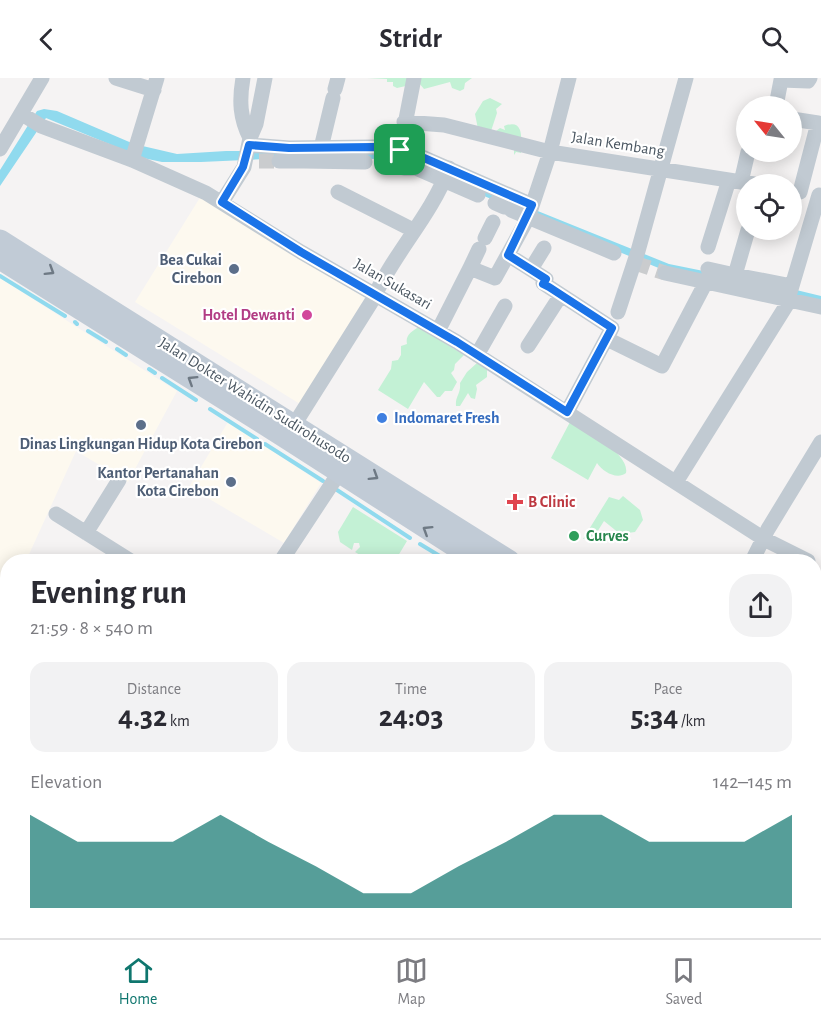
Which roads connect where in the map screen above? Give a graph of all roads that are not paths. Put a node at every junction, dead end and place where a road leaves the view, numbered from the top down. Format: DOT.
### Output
graph roads {
  1 [pos="42,78"];
  2 [pos="116,78"];
  3 [pos="243,78"];
  4 [pos="265,78"];
  5 [pos="414,78"];
  6 [pos="569,78"];
  7 [pos="686,78"];
  8 [pos="810,78"];
  9 [pos="155,84"];
  10 [pos="336,88"];
  11 [pos="778,96"];
  12 [pos="31,120"];
  13 [pos="802,121"];
  14 [pos="404,122"];
  15 [pos="321,148"];
  16 [pos="0,149"];
  17 [pos="550,152"];
  18 [pos="134,153"];
  19 [pos="250,153"];
  20 [pos="394,160"];
  21 [pos="279,161"];
  22 [pos="660,170"];
  23 [pos="447,174"];
  24 [pos="802,174"];
  25 [pos="736,181"];
  26 [pos="338,192"];
  27 [pos="802,192"];
  28 [pos="736,193"];
  29 [pos="478,195"];
  30 [pos="820,195"];
  31 [pos="222,202"];
  32 [pos="530,211"];
  33 [pos="413,230"];
  34 [pos="742,240"];
  35 [pos="708,247"];
  36 [pos="1,248"];
  37 [pos="544,248"];
  38 [pos="508,255"];
  39 [pos="629,258"];
  40 [pos="470,268"];
  41 [pos="531,269"];
  42 [pos="665,273"];
  43 [pos="718,277"];
  44 [pos="790,293"];
  45 [pos="375,294"];
  46 [pos="561,295"];
  47 [pos="505,306"];
  48 [pos="821,307"];
  49 [pos="613,325"];
  50 [pos="438,331"];
  51 [pos="528,346"];
  52 [pos="477,355"];
  53 [pos="567,412"];
  54 [pos="294,425"];
  55 [pos="821,442"];
  56 [pos="339,473"];
  57 [pos="119,480"];
  58 [pos="676,482"];
  59 [pos="56,514"];
  60 [pos="86,533"];
  61 [pos="764,539"];
  62 [pos="120,554"];
  63 [pos="287,554"];
  64 [pos="466,554"];
  65 [pos="499,554"];
  66 [pos="756,554"];
  67 [pos="794,554"];
  1 -- 12 [label="street"];
  2 -- 9 [label="street"];
  3 -- 19 [label="street"];
  4 -- 19 [label="street"];
  5 -- 14 [label="street"];
  6 -- 17 [label="street, Jalan Kembang"];
  7 -- 22 [label="street"];
  8 -- 11 [label="street"];
  9 -- 18 [label="street"];
  10 -- 15 [label="street"];
  12 -- 16 [label="street"];
  12 -- 18 [label="street, Jalan Sukasari"];
  13 -- 24 [label="street"];
  14 -- 17 [label="street"];
  14 -- 20 [label="street"];
  15 -- 19 [label="street"];
  15 -- 20 [label="street"];
  17 -- 22 [label="street, Jalan Kembang"];
  17 -- 32 [label="street"];
  18 -- 31 [label="street, Jalan Sukasari"];
  19 -- 31 [label="street"];
  20 -- 21 [label="street"];
  20 -- 23 [label="street"];
  22 -- 25 [label="street, Jalan Kembang"];
  22 -- 39 [label="street"];
  23 -- 29 [label="street"];
  23 -- 32 [label="street"];
  23 -- 33 [label="street"];
  26 -- 33 [label="street"];
  27 -- 30 [label="street"];
  28 -- 35 [label="street"];
  30 -- 44 [label="street"];
  31 -- 45 [label="street, Jalan Sukasari"];
  32 -- 38 [label="street"];
  32 -- 39 [label="street"];
  32 -- 40 [label="street"];
  33 -- 45 [label="street"];
  34 -- 43 [label="street"];
  36 -- 54 [label="main road, Jalan Dokter Wahidin Sudirohusodo, one-way"];
  56 -- 36 [label="main road, Jalan Dokter Wahidin Sudirohusodo, one-way"];
  37 -- 41 [label="street"];
  38 -- 40 [label="street"];
  38 -- 41 [label="street"];
  39 -- 49 [label="street"];
  40 -- 50 [label="street"];
  41 -- 46 [label="street"];
  42 -- 43 [label="street"];
  43 -- 44 [label="street"];
  43 -- 49 [label="street"];
  44 -- 48 [label="street"];
  44 -- 58 [label="street"];
  45 -- 50 [label="street, Jalan Sukasari"];
  45 -- 54 [label="street"];
  46 -- 49 [label="street"];
  46 -- 51 [label="street"];
  47 -- 52 [label="street"];
  49 -- 53 [label="street"];
  50 -- 52 [label="street, Jalan Sukasari"];
  52 -- 53 [label="street, Jalan Sukasari"];
  53 -- 58 [label="street, Jalan Sukasari"];
  54 -- 65 [label="main road, Jalan Dokter Wahidin Sudirohusodo, one-way"];
  55 -- 61 [label="street"];
  56 -- 63 [label="street"];
  64 -- 56 [label="main road, Jalan Dokter Wahidin Sudirohusodo, one-way"];
  57 -- 60 [label="street"];
  58 -- 61 [label="street, Jalan Sukasari"];
  59 -- 60 [label="street"];
  60 -- 62 [label="street"];
  61 -- 66 [label="street"];
  61 -- 67 [label="street, Jalan Sukasari"];
}
